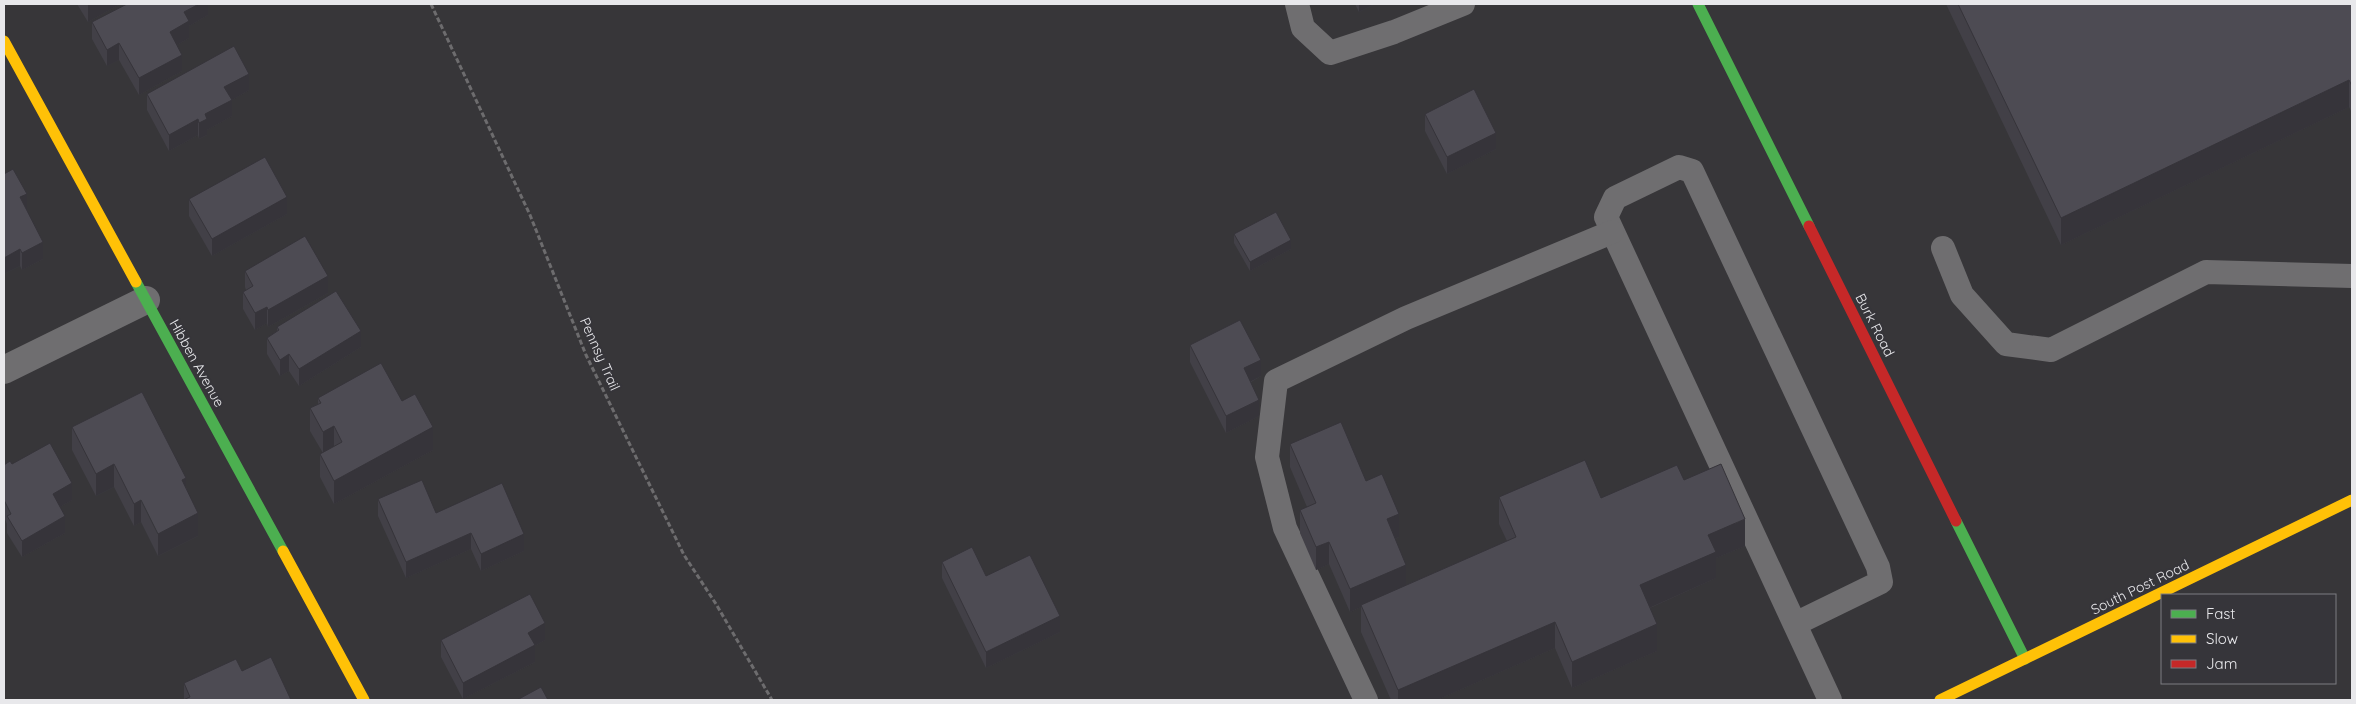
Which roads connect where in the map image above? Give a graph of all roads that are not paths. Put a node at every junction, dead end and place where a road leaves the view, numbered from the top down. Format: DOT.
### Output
graph roads {
  1 [pos="1297,4"];
  2 [pos="1463,4"];
  3 [pos="1698,4"];
  4 [pos="4,41"];
  5 [pos="1612,232"];
  6 [pos="1943,248"];
  7 [pos="2352,276"];
  8 [pos="146,300"];
  9 [pos="4,370"];
  10 [pos="2352,500"];
  11 [pos="1795,624"];
  12 [pos="2025,659"];
  13 [pos="364,700"];
  14 [pos="1366,700"];
  15 [pos="1830,700"];
  16 [pos="1940,700"];
  1 -- 2 [label="lane"];
  3 -- 12 [label="street, Burk Road"];
  4 -- 8 [label="street, Hibben Avenue"];
  5 -- 11 [label="lane"];
  5 -- 11 [label="lane"];
  5 -- 14 [label="lane"];
  6 -- 7 [label="lane"];
  8 -- 9 [label="street"];
  8 -- 13 [label="street, Hibben Avenue"];
  10 -- 12 [label="street, South Post Road"];
  11 -- 15 [label="lane"];
  12 -- 16 [label="street, South Post Road"];
}
